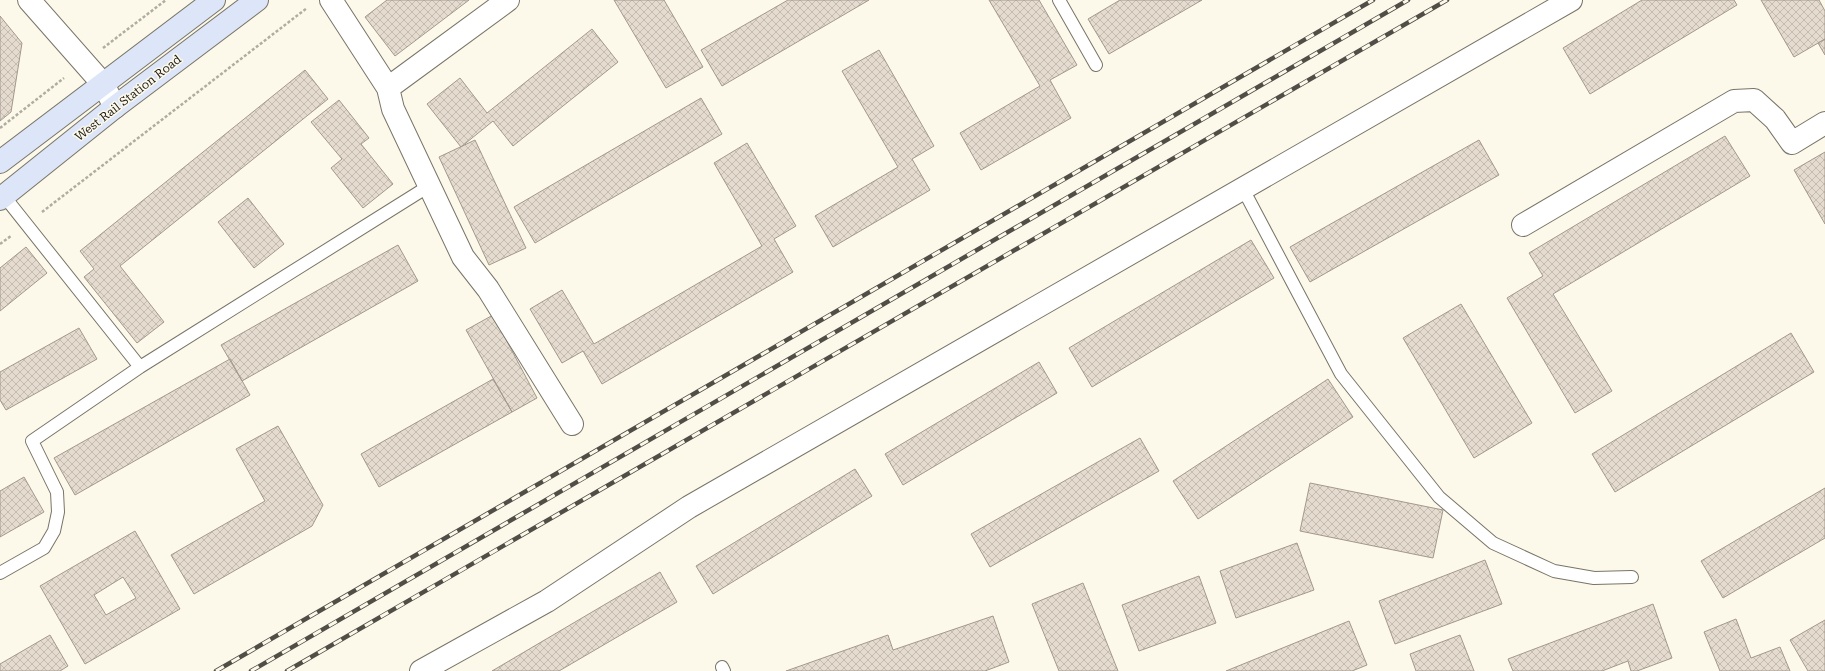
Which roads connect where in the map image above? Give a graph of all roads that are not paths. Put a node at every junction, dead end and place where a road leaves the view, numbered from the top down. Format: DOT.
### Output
graph roads {
  1 [pos="29,0"];
  2 [pos="214,0"];
  3 [pos="257,0"];
  4 [pos="508,0"];
  5 [pos="1059,0"];
  6 [pos="1571,0"];
  7 [pos="321,2"];
  8 [pos="1096,65"];
  9 [pos="103,84"];
  10 [pos="388,88"];
  11 [pos="115,107"];
  12 [pos="1825,123"];
  13 [pos="0,162"];
  14 [pos="429,186"];
  15 [pos="1243,189"];
  16 [pos="2,197"];
  17 [pos="1523,225"];
  18 [pos="140,367"];
  19 [pos="572,424"];
  20 [pos="0,573"];
  21 [pos="1632,577"];
  22 [pos="421,671"];
  1 -- 9 [label="street"];
  2 -- 9 [label="main road"];
  3 -- 11 [label="main road, West Rail Station Road"];
  4 -- 10 [label="street"];
  5 -- 8 [label="lane"];
  6 -- 15 [label="street"];
  7 -- 10 [label="street"];
  9 -- 11 [label="street"];
  9 -- 13 [label="main road"];
  10 -- 14 [label="street"];
  11 -- 16 [label="main road, West Rail Station Road"];
  12 -- 17 [label="street"];
  14 -- 18 [label="lane"];
  14 -- 19 [label="street"];
  15 -- 21 [label="lane"];
  15 -- 22 [label="street"];
  16 -- 18 [label="lane"];
  18 -- 20 [label="lane"];
}
